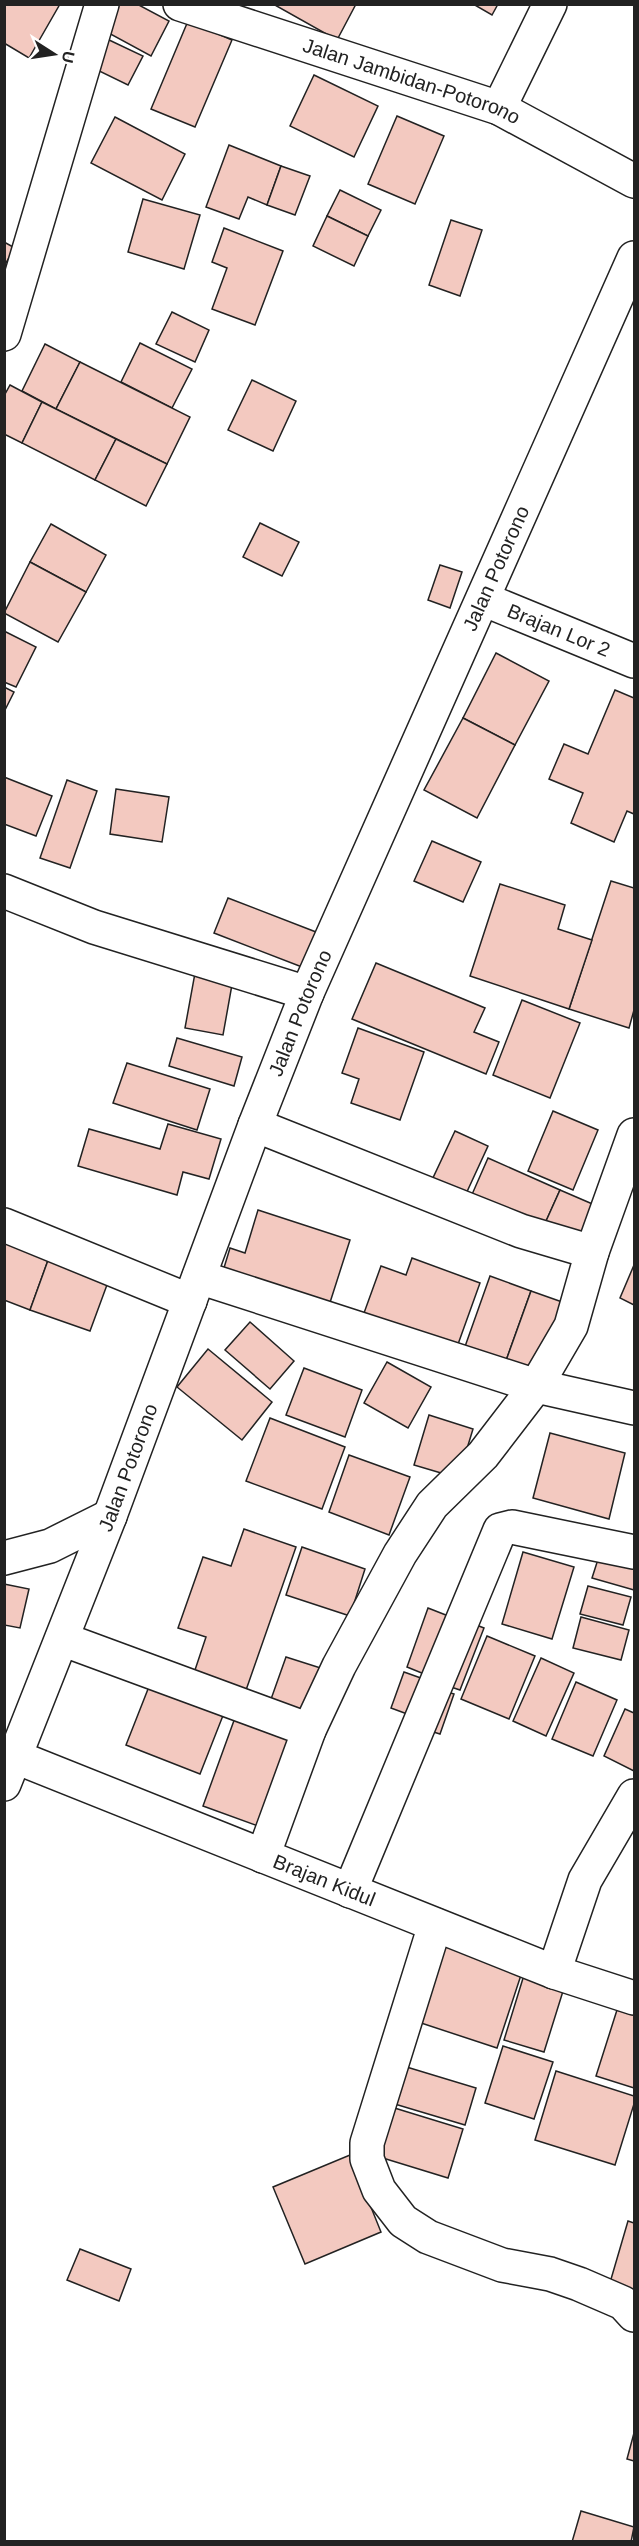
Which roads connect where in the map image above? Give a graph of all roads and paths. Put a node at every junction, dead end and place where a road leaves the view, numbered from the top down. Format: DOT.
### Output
graph roads {
  1 [pos="102,4"];
  2 [pos="180,4"];
  3 [pos="550,4"];
  4 [pos="499,108"];
  5 [pos="634,180"];
  6 [pos="634,258"];
  7 [pos="4,334"];
  8 [pos="483,599"];
  9 [pos="634,661"];
  10 [pos="4,891"];
  11 [pos="307,993"];
  12 [pos="255,1125"];
  13 [pos="634,1135"];
  14 [pos="4,1225"];
  15 [pos="592,1252"];
  16 [pos="194,1289"];
  17 [pos="537,1386"];
  18 [pos="634,1408"];
  19 [pos="110,1516"];
  20 [pos="634,1552"];
  21 [pos="4,1558"];
  22 [pos="62,1639"];
  23 [pos="309,1730"];
  24 [pos="11,1757"];
  25 [pos="634,1796"];
  26 [pos="263,1856"];
  27 [pos="350,1891"];
  28 [pos="435,1925"];
  29 [pos="554,1972"];
  30 [pos="634,1998"];
  31 [pos="634,2315"];
  1 -- 7 [label="street"];
  2 -- 4 [label="street, Jalan Jambidan-Potorono"];
  3 -- 4 [label="street"];
  4 -- 5 [label="street, Jalan Jambidan-Potorono"];
  6 -- 8 [label="street, Jalan Potorono"];
  8 -- 9 [label="street, Brajan Lor 2"];
  8 -- 11 [label="street, Jalan Potorono"];
  10 -- 11 [label="street"];
  11 -- 12 [label="street, Jalan Potorono"];
  12 -- 15 [label="street"];
  12 -- 16 [label="street, Jalan Potorono"];
  13 -- 15 [label="street"];
  14 -- 16 [label="street"];
  15 -- 17 [label="street"];
  16 -- 17 [label="street"];
  16 -- 19 [label="street, Jalan Potorono"];
  17 -- 18 [label="street"];
  17 -- 23 [label="street"];
  19 -- 21 [label="street"];
  19 -- 22 [label="street, Jalan Potorono"];
  20 -- 27 [label="street"];
  22 -- 23 [label="street"];
  22 -- 24 [label="street, Jalan Potorono"];
  23 -- 26 [label="street"];
  24 -- 26 [label="street, Brajan Kidul"];
  25 -- 29 [label="street"];
  26 -- 27 [label="street, Brajan Kidul"];
  27 -- 28 [label="street, Brajan Kidul"];
  28 -- 29 [label="street, Brajan Kidul"];
  28 -- 31 [label="street"];
  29 -- 30 [label="street, Brajan Kidul"];
}
